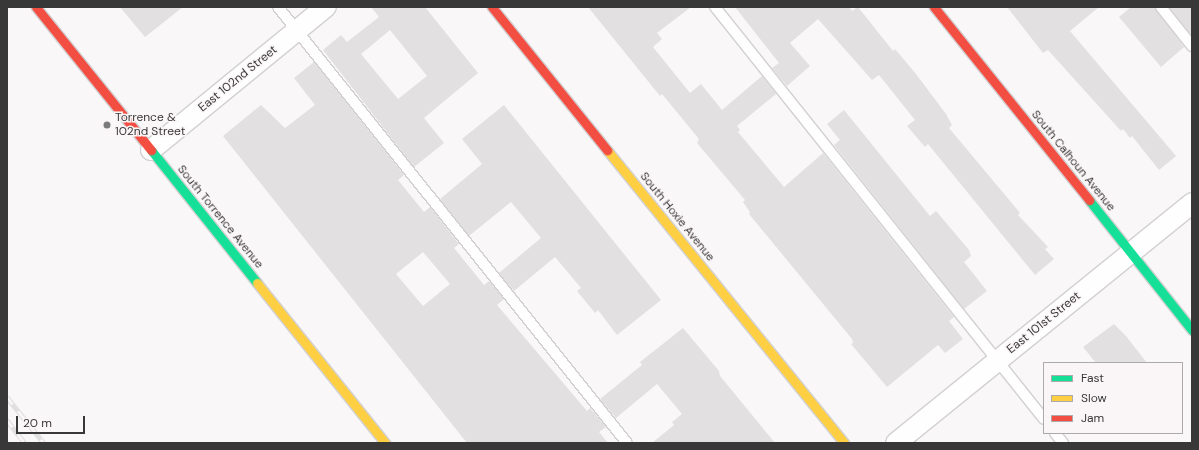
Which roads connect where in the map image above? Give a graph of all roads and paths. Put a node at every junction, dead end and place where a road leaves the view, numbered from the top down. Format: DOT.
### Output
graph roads {
  1 [pos="36,7"];
  2 [pos="278,7"];
  3 [pos="326,7"];
  4 [pos="492,7"];
  5 [pos="715,7"];
  6 [pos="934,7"];
  7 [pos="1161,7"];
  8 [pos="297,30"];
  9 [pos="1192,46"];
  10 [pos="151,150"];
  11 [pos="1192,203"];
  12 [pos="1130,253"];
  13 [pos="1192,330"];
  14 [pos="998,361"];
  15 [pos="1043,418"];
  16 [pos="1056,434"];
  17 [pos="386,443"];
  18 [pos="627,443"];
  19 [pos="844,443"];
  20 [pos="896,443"];
  21 [pos="1063,443"];
  1 -- 10 [label="street, South Torrence Avenue"];
  2 -- 8 [label="lane"];
  3 -- 8 [label="street, East 102nd Street"];
  4 -- 19 [label="street, South Hoxie Avenue"];
  5 -- 14 [label="lane"];
  6 -- 12 [label="street, South Calhoun Avenue"];
  7 -- 9 [label="lane"];
  8 -- 10 [label="street, East 102nd Street"];
  8 -- 18 [label="lane"];
  10 -- 17 [label="street, South Torrence Avenue"];
  11 -- 12 [label="street, East 101st Street"];
  12 -- 13 [label="street, South Calhoun Avenue"];
  12 -- 14 [label="street, East 101st Street"];
  14 -- 15 [label="lane"];
  14 -- 20 [label="street, East 101st Street"];
  16 -- 21 [label="lane"];
}
